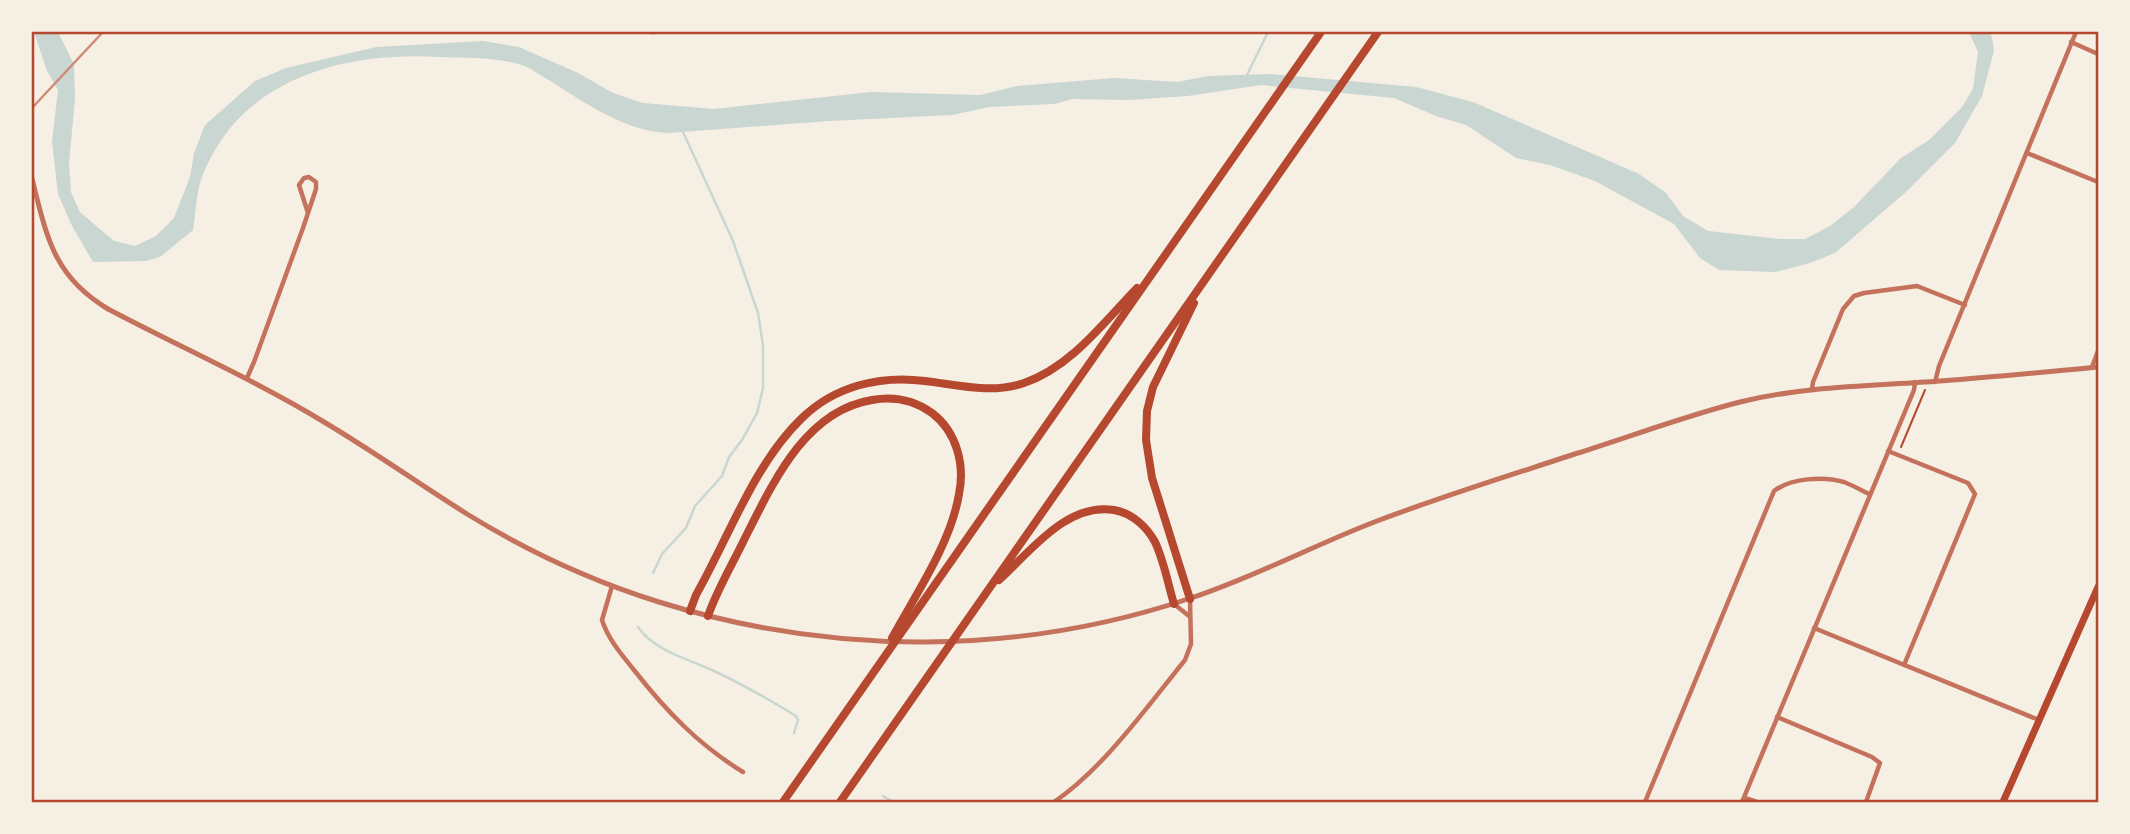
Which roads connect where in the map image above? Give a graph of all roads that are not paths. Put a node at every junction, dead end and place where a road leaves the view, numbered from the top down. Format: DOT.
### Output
graph roads {
  1 [pos="1321,32"];
  2 [pos="2076,32"];
  3 [pos="1377,33"];
  4 [pos="2071,42"];
  5 [pos="2098,54"];
  6 [pos="2027,153"];
  7 [pos="32,179"];
  8 [pos="2098,182"];
  9 [pos="308,213"];
  10 [pos="1156,268"];
  11 [pos="1208,274"];
  12 [pos="1965,305"];
  13 [pos="2098,351"];
  14 [pos="2095,367"];
  15 [pos="247,378"];
  16 [pos="1914,382"];
  17 [pos="1935,382"];
  18 [pos="1812,390"];
  19 [pos="1888,452"];
  20 [pos="1870,494"];
  21 [pos="612,586"];
  22 [pos="2098,587"];
  23 [pos="987,592"];
  24 [pos="1190,599"];
  25 [pos="1174,604"];
  26 [pos="690,611"];
  27 [pos="708,616"];
  28 [pos="1189,616"];
  29 [pos="1814,628"];
  30 [pos="1904,665"];
  31 [pos="875,671"];
  32 [pos="1777,717"];
  33 [pos="2039,720"];
  34 [pos="743,772"];
  35 [pos="1743,800"];
  36 [pos="783,803"];
  37 [pos="840,803"];
  38 [pos="1054,803"];
  39 [pos="1645,803"];
  40 [pos="1757,803"];
  41 [pos="1866,803"];
  42 [pos="2003,803"];
  1 -- 10 [label="highway"];
  2 -- 4 [label="street"];
  3 -- 11 [label="highway"];
  4 -- 5 [label="street"];
  4 -- 6 [label="street"];
  6 -- 8 [label="street"];
  6 -- 12 [label="street"];
  7 -- 15 [label="street"];
  9 -- 9 [label="street"];
  9 -- 15 [label="street"];
  10 -- 26 [label="highway"];
  10 -- 31 [label="highway"];
  11 -- 23 [label="highway"];
  11 -- 24 [label="highway"];
  12 -- 17 [label="street"];
  12 -- 18 [label="street"];
  13 -- 14 [label="street"];
  14 -- 17 [label="street"];
  15 -- 21 [label="street"];
  16 -- 17 [label="street"];
  16 -- 18 [label="street"];
  16 -- 19 [label="street"];
  18 -- 24 [label="street"];
  19 -- 20 [label="street"];
  19 -- 30 [label="street"];
  20 -- 29 [label="street"];
  20 -- 39 [label="street"];
  21 -- 26 [label="street"];
  21 -- 34 [label="street"];
  22 -- 33 [label="main road"];
  23 -- 25 [label="highway"];
  23 -- 37 [label="highway"];
  24 -- 25 [label="street"];
  24 -- 28 [label="street"];
  25 -- 27 [label="street"];
  25 -- 28 [label="street"];
  26 -- 27 [label="street"];
  27 -- 31 [label="highway"];
  28 -- 38 [label="street"];
  29 -- 30 [label="street"];
  29 -- 32 [label="street"];
  30 -- 33 [label="street"];
  31 -- 36 [label="highway"];
  32 -- 35 [label="street"];
  32 -- 41 [label="street"];
  33 -- 42 [label="main road"];
  35 -- 40 [label="street"];
}
